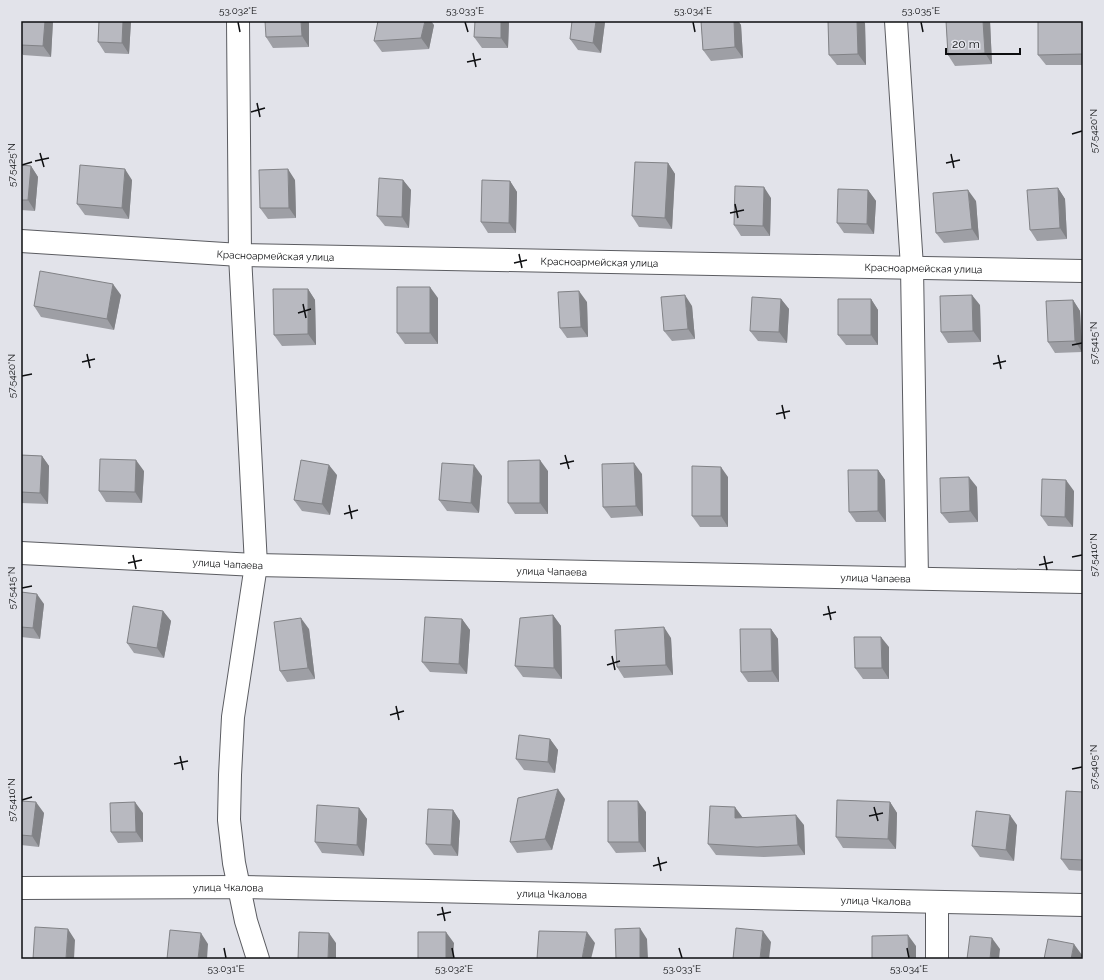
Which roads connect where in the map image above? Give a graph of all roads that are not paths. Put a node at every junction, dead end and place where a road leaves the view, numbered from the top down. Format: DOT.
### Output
graph roads {
  1 [pos="238,21"];
  2 [pos="896,21"];
  3 [pos="21,241"];
  4 [pos="240,255"];
  5 [pos="912,267"];
  6 [pos="1083,271"];
  7 [pos="21,553"];
  8 [pos="256,565"];
  9 [pos="917,578"];
  10 [pos="1083,582"];
  11 [pos="240,887"];
  12 [pos="21,888"];
  13 [pos="937,902"];
  14 [pos="1083,905"];
  15 [pos="258,959"];
  16 [pos="937,959"];
  1 -- 4 [label="street"];
  2 -- 5 [label="street"];
  3 -- 4 [label="street, Красноармейская улица"];
  4 -- 5 [label="street, Красноармейская улица"];
  4 -- 8 [label="street"];
  5 -- 6 [label="street, Красноармейская улица"];
  5 -- 9 [label="street"];
  7 -- 8 [label="street, улица Чапаева"];
  8 -- 9 [label="street, улица Чапаева"];
  8 -- 11 [label="street"];
  9 -- 10 [label="street, улица Чапаева"];
  11 -- 12 [label="street, улица Чкалова"];
  11 -- 13 [label="street, улица Чкалова"];
  11 -- 15 [label="street"];
  13 -- 14 [label="street, улица Чкалова"];
  13 -- 16 [label="street"];
}
